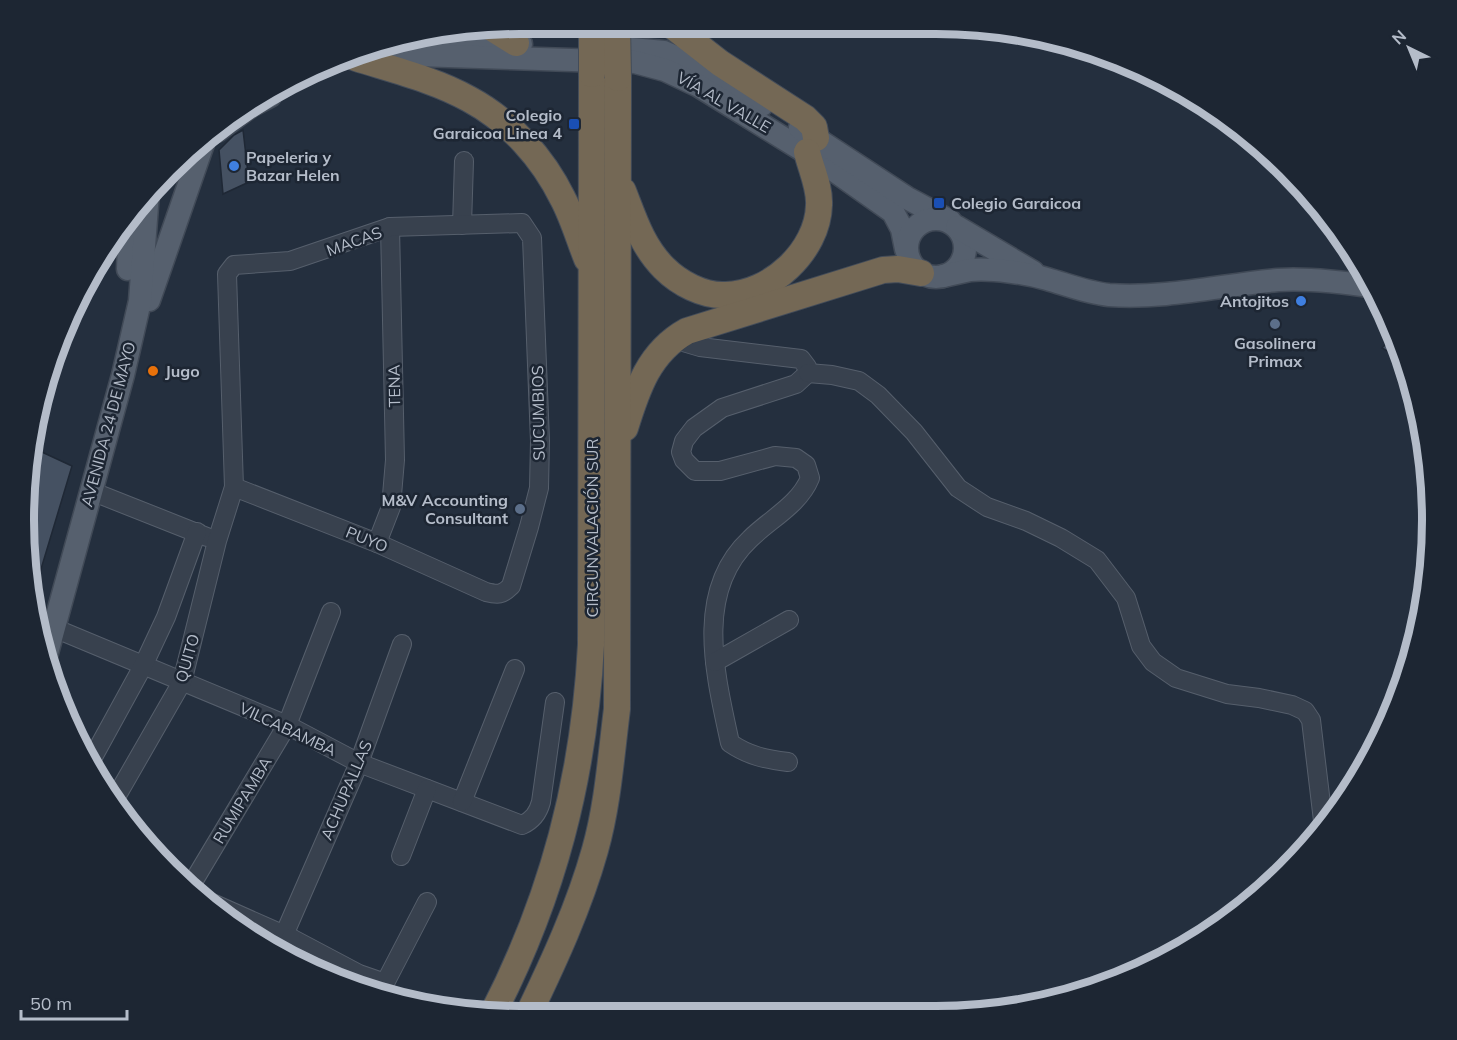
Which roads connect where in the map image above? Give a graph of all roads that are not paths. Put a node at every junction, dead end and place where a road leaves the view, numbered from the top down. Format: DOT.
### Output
graph roads {
  1 [pos="592,34"];
  2 [pos="617,34"];
  3 [pos="683,34"];
  4 [pos="503,35"];
  5 [pos="452,40"];
  6 [pos="516,43"];
  7 [pos="382,55"];
  8 [pos="360,61"];
  9 [pos="811,145"];
  10 [pos="197,158"];
  11 [pos="464,161"];
  12 [pos="616,176"];
  13 [pos="147,210"];
  14 [pos="522,223"];
  15 [pos="953,224"];
  16 [pos="462,225"];
  17 [pos="390,227"];
  18 [pos="129,232"];
  19 [pos="906,249"];
  20 [pos="592,273"];
  21 [pos="227,274"];
  22 [pos="932,275"];
  23 [pos="1044,278"];
  24 [pos="1361,285"];
  25 [pos="673,339"];
  26 [pos="808,373"];
  27 [pos="123,375"];
  28 [pos="617,451"];
  29 [pos="234,487"];
  30 [pos="90,491"];
  31 [pos="197,532"];
  32 [pos="217,541"];
  33 [pos="377,543"];
  34 [pos="498,596"];
  35 [pos="331,612"];
  36 [pos="789,620"];
  37 [pos="54,628"];
  38 [pos="50,641"];
  39 [pos="402,644"];
  40 [pos="715,662"];
  41 [pos="143,666"];
  42 [pos="515,669"];
  43 [pos="182,682"];
  44 [pos="555,702"];
  45 [pos="286,725"];
  46 [pos="95,754"];
  47 [pos="788,762"];
  48 [pos="359,763"];
  49 [pos="428,789"];
  50 [pos="118,793"];
  51 [pos="462,802"];
  52 [pos="1322,815"];
  53 [pos="400,856"];
  54 [pos="195,880"];
  55 [pos="427,902"];
  56 [pos="247,922"];
  57 [pos="286,942"];
  58 [pos="342,972"];
  59 [pos="368,981"];
  60 [pos="497,1005"];
  61 [pos="532,1006"];
  1 -- 20 [label="highway, CIRCUNVALACIÓN SUR, bridge"];
  2 -- 12 [label="highway, CIRCUNVALACIÓN SUR, bridge"];
  3 -- 9 [label="highway"];
  4 -- 6 [label="highway"];
  5 -- 6 [label="main road, VÍA AL VALLE"];
  6 -- 9 [label="main road, VÍA AL VALLE"];
  7 -- 9 [label="main road, VÍA AL VALLE"];
  8 -- 20 [label="highway"];
  9 -- 12 [label="highway"];
  9 -- 15 [label="main road, VÍA AL VALLE"];
  9 -- 19 [label="main road, VÍA AL VALLE"];
  10 -- 27 [label="main road"];
  11 -- 16 [label="street"];
  12 -- 28 [label="highway, CIRCUNVALACIÓN SUR"];
  13 -- 27 [label="main road, AVENIDA 24 DE MAYO"];
  14 -- 16 [label="street, MACAS"];
  14 -- 34 [label="street, SUCUMBIOS"];
  15 -- 19 [label="main road"];
  15 -- 22 [label="main road"];
  15 -- 23 [label="main road, VÍA AL VALLE"];
  16 -- 17 [label="street, MACAS"];
  17 -- 21 [label="street, MACAS"];
  17 -- 33 [label="street, TENA"];
  18 -- 27 [label="main road"];
  19 -- 22 [label="main road"];
  20 -- 60 [label="highway, CIRCUNVALACIÓN SUR"];
  21 -- 29 [label="street, QUITO"];
  22 -- 23 [label="main road"];
  22 -- 25 [label="highway"];
  23 -- 24 [label="main road"];
  25 -- 26 [label="street"];
  25 -- 28 [label="highway"];
  26 -- 40 [label="street"];
  26 -- 52 [label="street"];
  27 -- 30 [label="main road, AVENIDA 24 DE MAYO"];
  28 -- 61 [label="highway, CIRCUNVALACIÓN SUR"];
  29 -- 32 [label="street, QUITO"];
  29 -- 33 [label="street, PUYO"];
  30 -- 31 [label="street"];
  30 -- 37 [label="main road, AVENIDA 24 DE MAYO"];
  31 -- 32 [label="street"];
  31 -- 41 [label="street, QUITO"];
  32 -- 43 [label="street, QUITO"];
  33 -- 34 [label="street, PUYO"];
  35 -- 45 [label="street, RUMIPAMBA"];
  36 -- 40 [label="street"];
  37 -- 38 [label="main road, AVENIDA 24 DE MAYO"];
  37 -- 41 [label="street, VILCABAMBA"];
  39 -- 48 [label="street, ACHUPALLAS"];
  40 -- 47 [label="street"];
  41 -- 43 [label="street, VILCABAMBA"];
  41 -- 46 [label="street, QUITO"];
  42 -- 51 [label="street"];
  43 -- 45 [label="street, VILCABAMBA"];
  43 -- 50 [label="street, QUITO"];
  44 -- 51 [label="street, VILCABAMBA"];
  45 -- 48 [label="street, VILCABAMBA"];
  45 -- 54 [label="street, RUMIPAMBA"];
  48 -- 49 [label="street, VILCABAMBA"];
  48 -- 57 [label="street, ACHUPALLAS"];
  49 -- 51 [label="street, VILCABAMBA"];
  49 -- 53 [label="street"];
  55 -- 59 [label="street"];
  56 -- 57 [label="street"];
  57 -- 58 [label="street"];
}
